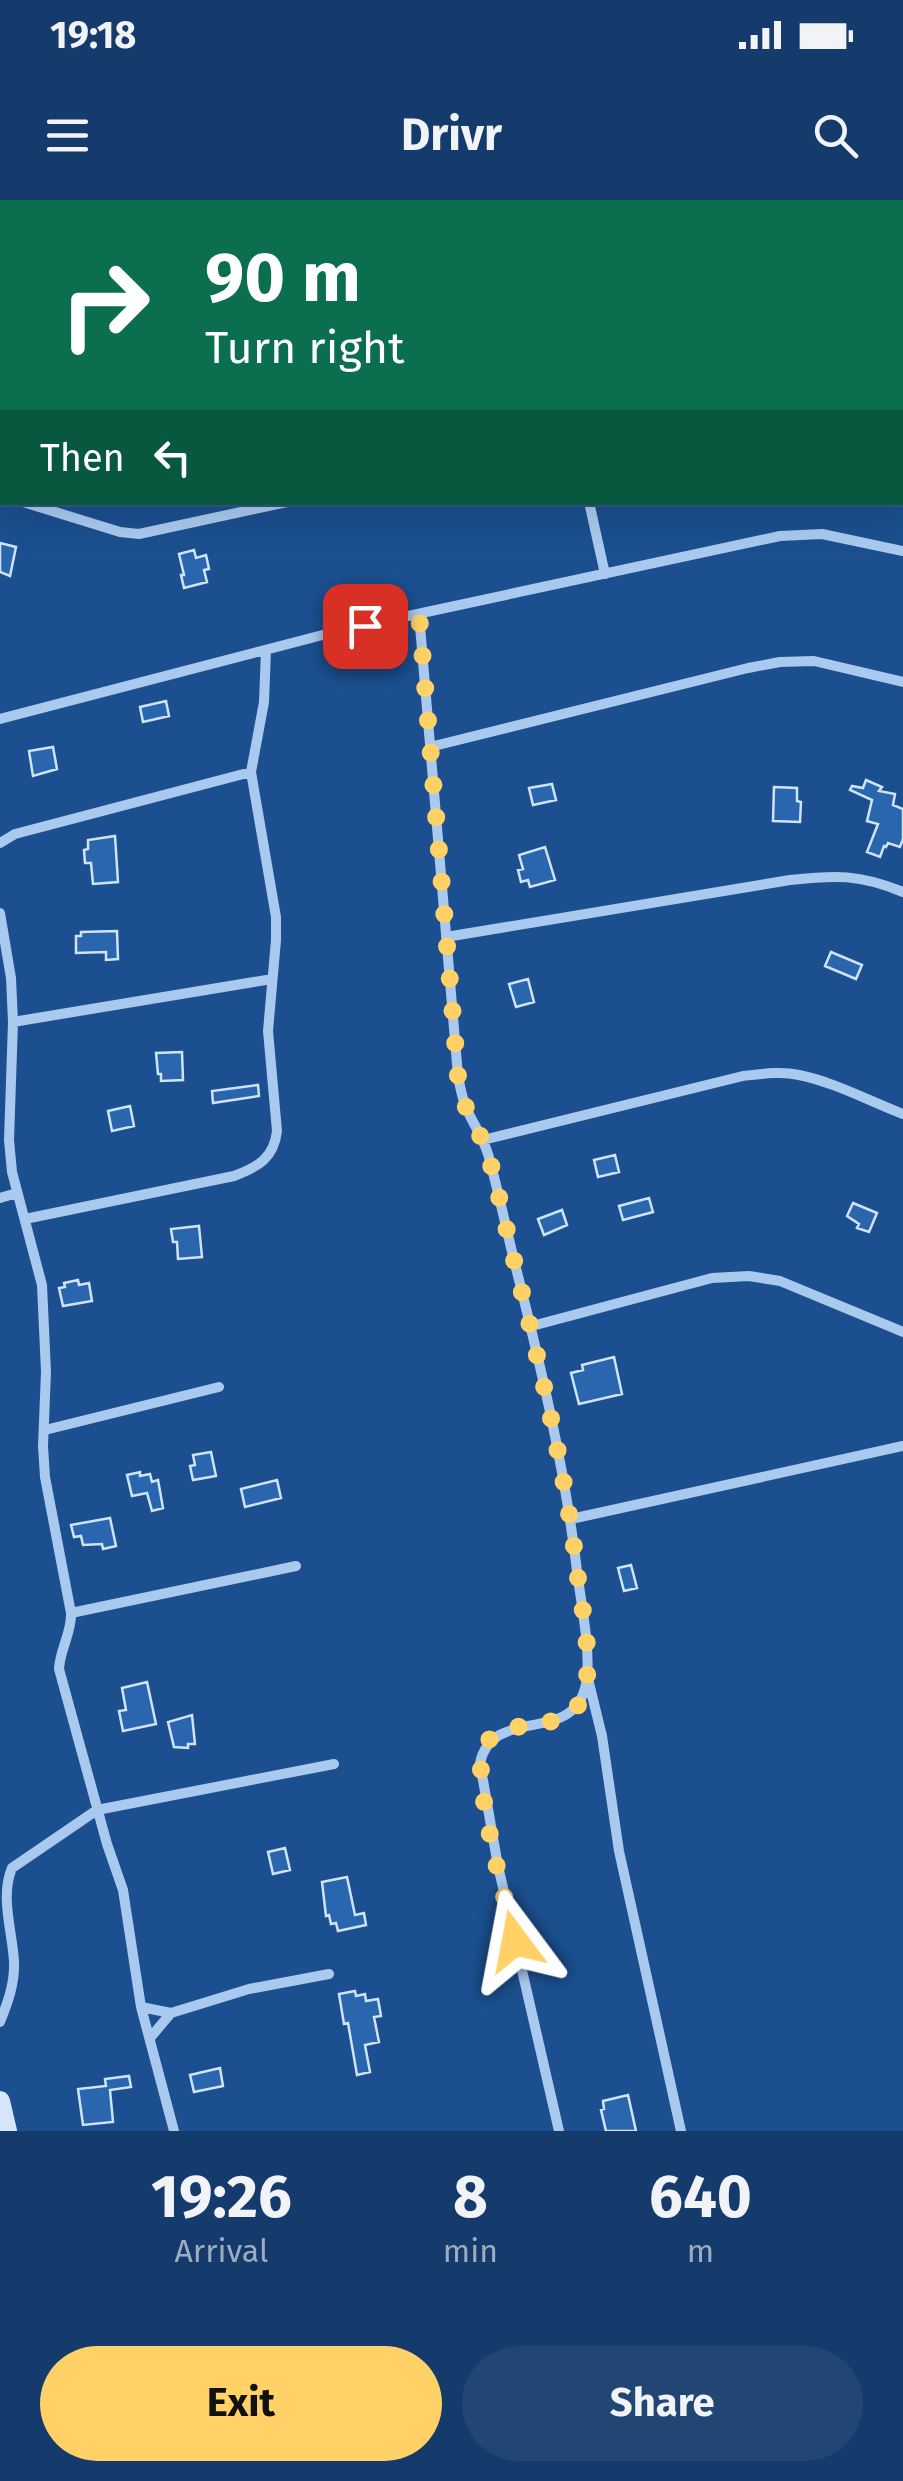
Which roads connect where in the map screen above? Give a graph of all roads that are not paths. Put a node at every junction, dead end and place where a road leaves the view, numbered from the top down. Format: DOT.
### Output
graph roads {
  1 [pos="33,505"];
  2 [pos="272,505"];
  3 [pos="590,505"];
  4 [pos="903,551"];
  5 [pos="604,574"];
  6 [pos="419,614"];
  7 [pos="266,650"];
  8 [pos="903,682"];
  9 [pos="0,719"];
  10 [pos="430,747"];
  11 [pos="251,772"];
  12 [pos="0,843"];
  13 [pos="903,892"];
  14 [pos="0,914"];
  15 [pos="446,936"];
  16 [pos="272,979"];
  17 [pos="14,1022"];
  18 [pos="903,1114"];
  19 [pos="483,1140"];
  20 [pos="17,1193"];
  21 [pos="0,1198"];
  22 [pos="25,1220"];
  23 [pos="532,1326"];
  24 [pos="903,1332"];
  25 [pos="219,1387"];
  26 [pos="45,1430"];
  27 [pos="903,1446"];
  28 [pos="571,1519"];
  29 [pos="296,1566"];
  30 [pos="71,1613"];
  31 [pos="587,1677"];
  32 [pos="334,1764"];
  33 [pos="97,1810"];
  34 [pos="329,1974"];
  35 [pos="140,2007"];
  36 [pos="170,2013"];
  37 [pos="0,2022"];
  38 [pos="150,2038"];
  39 [pos="0,2101"];
  40 [pos="6,2131"];
  41 [pos="174,2131"];
  42 [pos="558,2131"];
  43 [pos="681,2131"];
  1 -- 2 [label="street"];
  3 -- 5 [label="street"];
  4 -- 5 [label="street"];
  5 -- 6 [label="street"];
  6 -- 7 [label="street"];
  6 -- 10 [label="street"];
  7 -- 9 [label="street"];
  7 -- 11 [label="street"];
  8 -- 10 [label="street"];
  10 -- 15 [label="street"];
  11 -- 12 [label="street"];
  11 -- 16 [label="street"];
  13 -- 15 [label="street"];
  14 -- 17 [label="street"];
  15 -- 19 [label="street"];
  16 -- 17 [label="street"];
  16 -- 22 [label="street"];
  17 -- 20 [label="street"];
  18 -- 19 [label="street"];
  19 -- 23 [label="street"];
  20 -- 21 [label="street"];
  20 -- 22 [label="street"];
  22 -- 26 [label="street"];
  23 -- 24 [label="street"];
  23 -- 28 [label="street"];
  25 -- 26 [label="street"];
  26 -- 30 [label="street"];
  27 -- 28 [label="street"];
  28 -- 31 [label="street"];
  29 -- 30 [label="street"];
  30 -- 33 [label="street"];
  31 -- 42 [label="street"];
  31 -- 43 [label="street"];
  32 -- 33 [label="street"];
  33 -- 35 [label="street"];
  33 -- 37 [label="street"];
  34 -- 36 [label="street"];
  35 -- 36 [label="street"];
  35 -- 38 [label="street"];
  36 -- 38 [label="street"];
  38 -- 41 [label="street"];
  39 -- 40 [label="street"];
}
